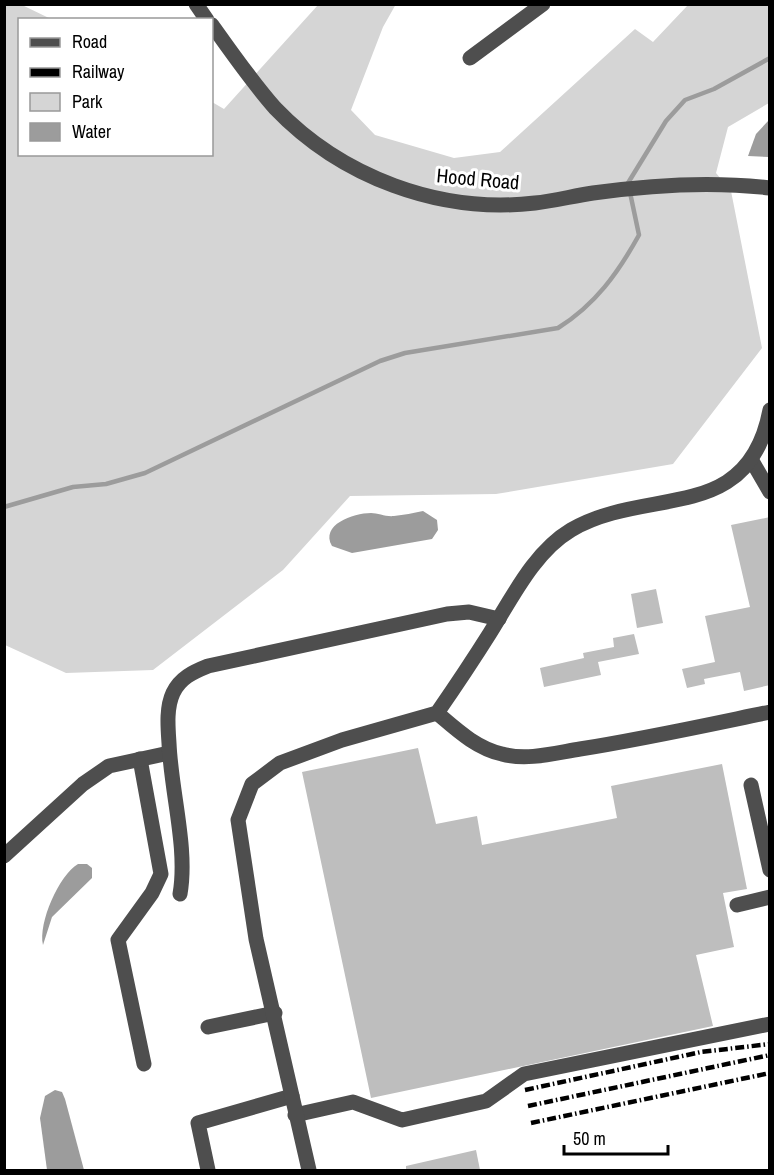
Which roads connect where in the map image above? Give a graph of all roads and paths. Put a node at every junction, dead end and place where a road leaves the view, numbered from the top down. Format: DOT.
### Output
graph roads {
  1 [pos="196,4"];
  2 [pos="543,4"];
  3 [pos="206,18"];
  4 [pos="213,26"];
  5 [pos="470,58"];
  6 [pos="770,188"];
  7 [pos="770,410"];
  8 [pos="752,461"];
  9 [pos="770,492"];
  10 [pos="499,619"];
  11 [pos="770,712"];
  12 [pos="437,713"];
  13 [pos="169,753"];
  14 [pos="140,759"];
  15 [pos="751,785"];
  16 [pos="4,856"];
  17 [pos="770,870"];
  18 [pos="180,894"];
  19 [pos="770,897"];
  20 [pos="736,904"];
  21 [pos="275,1013"];
  22 [pos="770,1024"];
  23 [pos="208,1027"];
  24 [pos="144,1064"];
  25 [pos="292,1096"];
  26 [pos="296,1115"];
  27 [pos="208,1170"];
  28 [pos="309,1170"];
  1 -- 3 [label="street"];
  2 -- 5 [label="street"];
  4 -- 6 [label="street, Hood Road"];
  7 -- 8 [label="street"];
  8 -- 9 [label="street"];
  8 -- 10 [label="street"];
  10 -- 12 [label="street"];
  10 -- 13 [label="street"];
  11 -- 12 [label="street"];
  12 -- 21 [label="street"];
  13 -- 14 [label="street"];
  13 -- 18 [label="street"];
  14 -- 16 [label="street"];
  14 -- 24 [label="street"];
  15 -- 17 [label="street"];
  19 -- 20 [label="street"];
  21 -- 23 [label="street"];
  21 -- 25 [label="street"];
  22 -- 26 [label="street"];
  25 -- 26 [label="street"];
  25 -- 27 [label="street"];
  26 -- 28 [label="street"];
}
